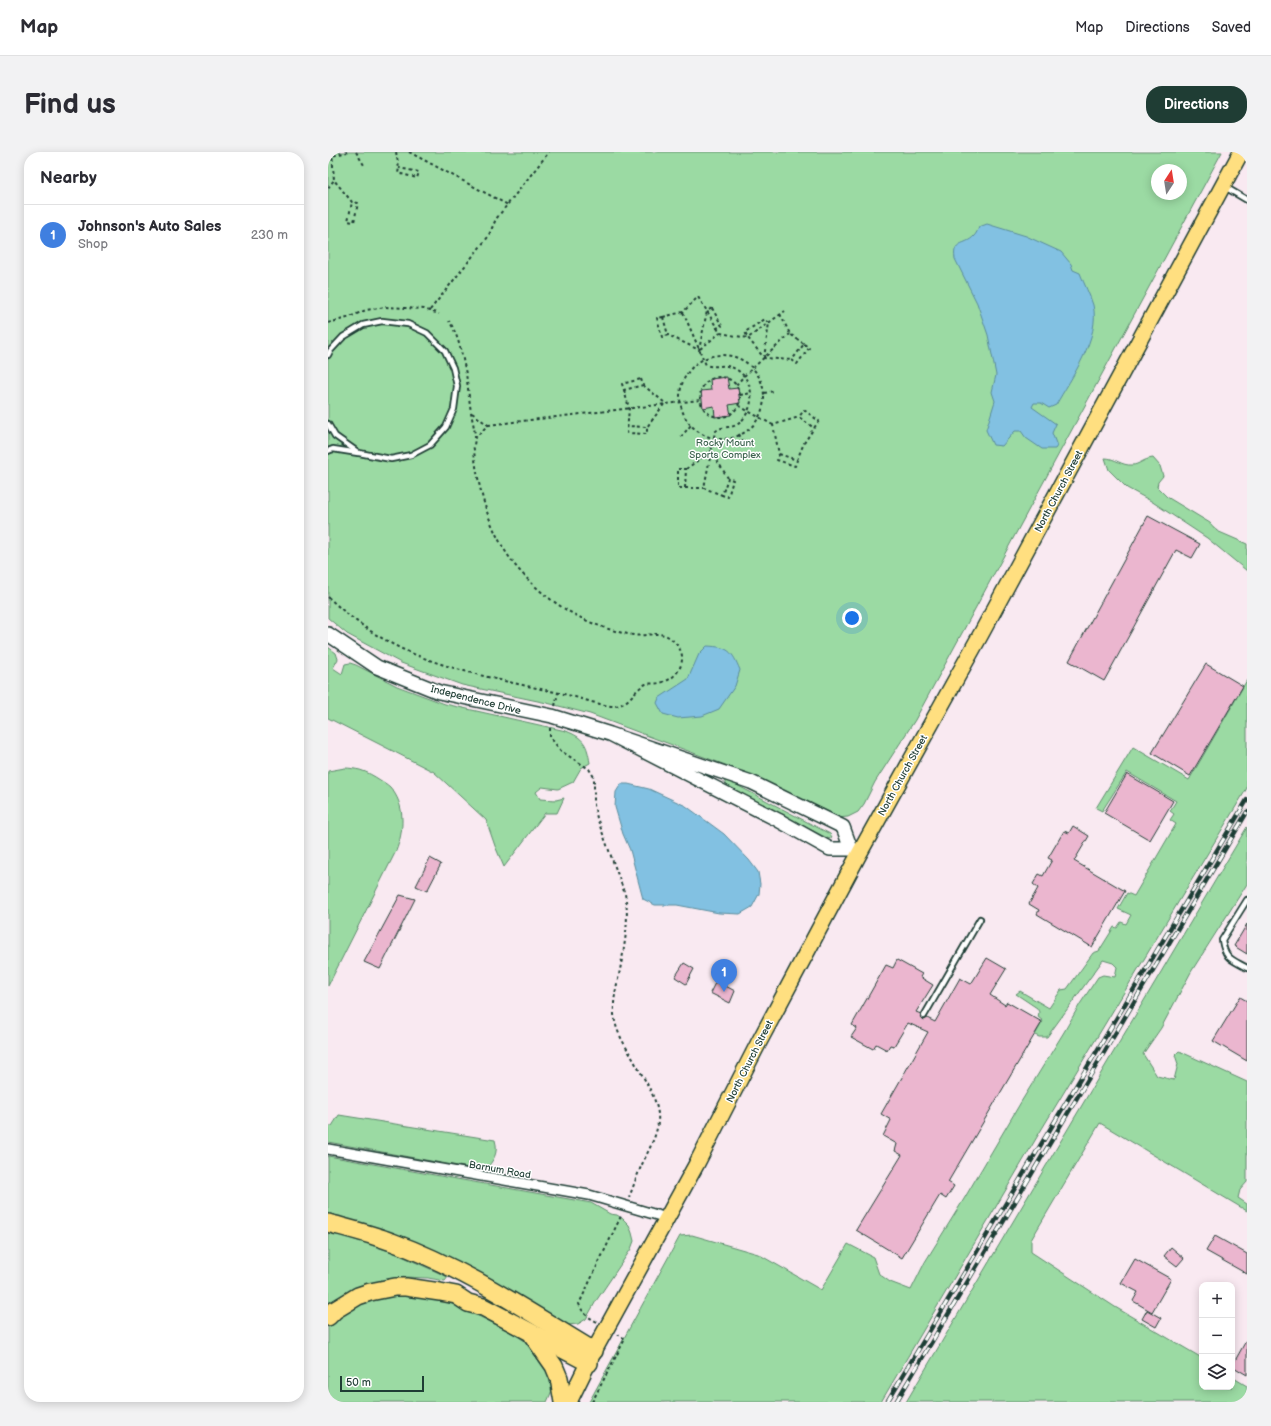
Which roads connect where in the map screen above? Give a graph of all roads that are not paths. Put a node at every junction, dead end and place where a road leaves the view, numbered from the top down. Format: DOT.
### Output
graph roads {
  1 [pos="1241,152"];
  2 [pos="1223,186"];
  3 [pos="1247,200"];
  4 [pos="328,356"];
  5 [pos="328,424"];
  6 [pos="328,451"];
  7 [pos="359,453"];
  8 [pos="328,634"];
  9 [pos="610,734"];
  10 [pos="855,851"];
  11 [pos="1247,900"];
  12 [pos="980,919"];
  13 [pos="1247,968"];
  14 [pos="924,1016"];
  15 [pos="328,1149"];
  16 [pos="666,1218"];
  17 [pos="328,1223"];
  18 [pos="328,1317"];
  19 [pos="530,1332"];
  20 [pos="592,1357"];
  21 [pos="563,1402"];
  22 [pos="569,1402"];
  1 -- 2 [label="main road, North Church Street"];
  2 -- 3 [label="lane"];
  2 -- 10 [label="main road, North Church Street"];
  4 -- 7 [label="lane"];
  5 -- 7 [label="lane"];
  6 -- 7 [label="lane"];
  8 -- 9 [label="street, Independence Drive"];
  9 -- 10 [label="street"];
  9 -- 10 [label="street"];
  10 -- 16 [label="main road, North Church Street"];
  11 -- 13 [label="lane"];
  12 -- 14 [label="lane"];
  15 -- 16 [label="street, Barnum Road"];
  16 -- 20 [label="main road, North Church Street"];
  17 -- 20 [label="highway"];
  18 -- 19 [label="highway"];
  19 -- 20 [label="highway"];
  19 -- 21 [label="highway"];
  20 -- 22 [label="main road, North Church Street"];
}
